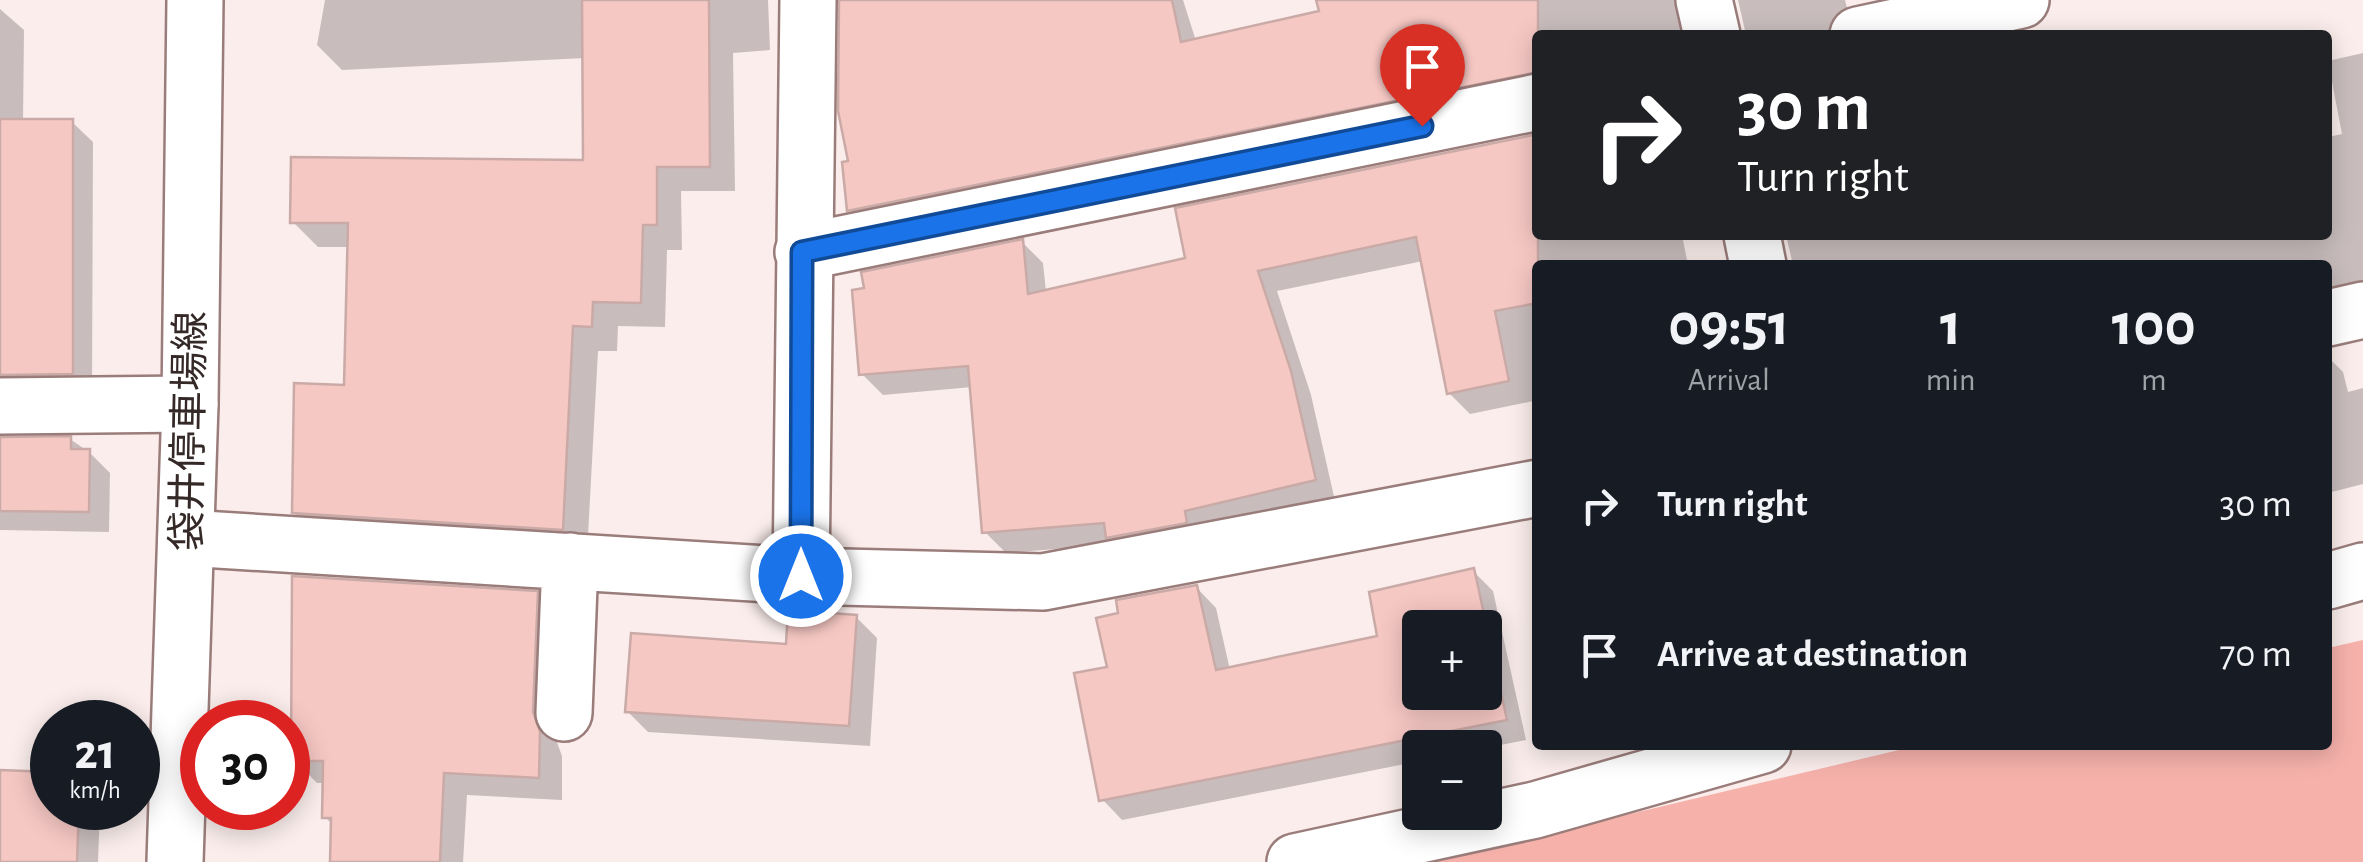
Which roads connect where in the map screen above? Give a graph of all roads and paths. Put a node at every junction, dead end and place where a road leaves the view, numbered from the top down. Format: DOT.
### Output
graph roads {
  1 [pos="196,0"];
  2 [pos="808,0"];
  3 [pos="1704,0"];
  4 [pos="2021,0"];
  5 [pos="1711,30"];
  6 [pos="1881,30"];
  7 [pos="1532,103"];
  8 [pos="802,252"];
  9 [pos="2363,310"];
  10 [pos="2332,317"];
  11 [pos="190,404"];
  12 [pos="0,406"];
  13 [pos="1532,489"];
  14 [pos="186,538"];
  15 [pos="570,561"];
  16 [pos="2363,571"];
  17 [pos="801,576"];
  18 [pos="2332,580"];
  19 [pos="564,713"];
  20 [pos="1745,750"];
  21 [pos="175,862"];
  22 [pos="1294,862"];
  1 -- 11 [label="street, 袋井停車場線"];
  2 -- 8 [label="street"];
  3 -- 5 [label="street"];
  4 -- 6 [label="street"];
  7 -- 8 [label="street"];
  8 -- 17 [label="street"];
  9 -- 10 [label="street"];
  11 -- 12 [label="street"];
  11 -- 14 [label="street, 袋井停車場線"];
  13 -- 17 [label="street"];
  14 -- 15 [label="street"];
  14 -- 21 [label="street, 袋井停車場線"];
  15 -- 17 [label="street"];
  15 -- 19 [label="street"];
  16 -- 18 [label="street"];
  20 -- 22 [label="street"];
}
